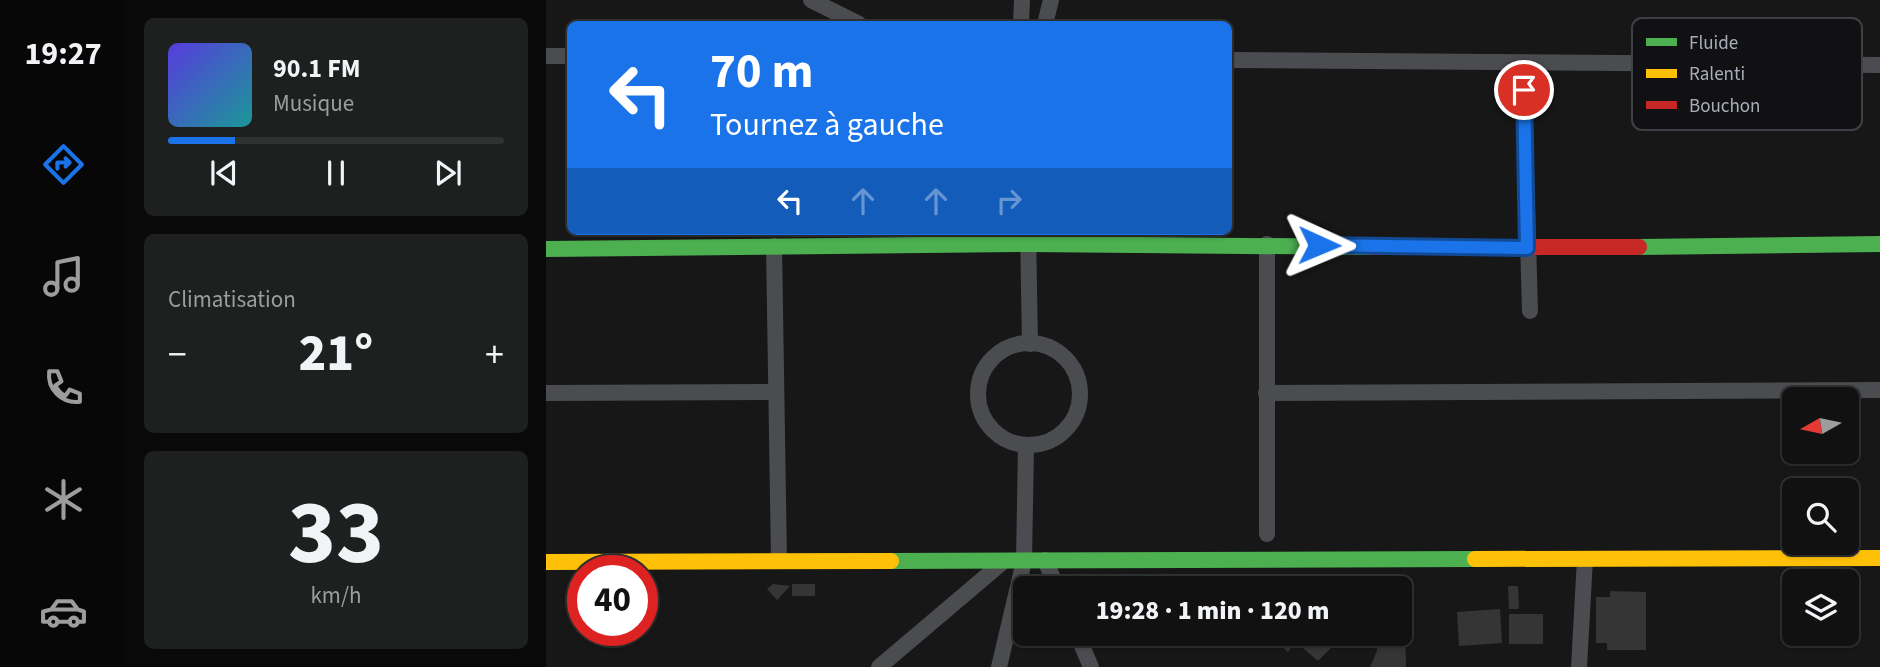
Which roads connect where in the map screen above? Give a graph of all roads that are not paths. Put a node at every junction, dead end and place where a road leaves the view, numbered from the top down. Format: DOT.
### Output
graph roads {
  1 [pos="811,0"];
  2 [pos="1022,0"];
  3 [pos="1051,0"];
  4 [pos="853,21"];
  5 [pos="1021,21"];
  6 [pos="1046,21"];
  7 [pos="546,56"];
  8 [pos="567,56"];
  9 [pos="1232,60"];
  10 [pos="1523,64"];
  11 [pos="1632,64"];
  12 [pos="1862,65"];
  13 [pos="1880,65"];
  14 [pos="588,235"];
  15 [pos="1028,238"];
  16 [pos="1267,244"];
  17 [pos="1880,244"];
  18 [pos="774,246"];
  19 [pos="588,248"];
  20 [pos="1527,248"];
  21 [pos="546,249"];
  22 [pos="1530,311"];
  23 [pos="1030,344"];
  24 [pos="1880,390"];
  25 [pos="774,392"];
  26 [pos="546,393"];
  27 [pos="1266,393"];
  28 [pos="1026,446"];
  29 [pos="1267,534"];
  30 [pos="1880,558"];
  31 [pos="1585,559"];
  32 [pos="779,561"];
  33 [pos="1004,561"];
  34 [pos="1024,561"];
  35 [pos="1045,561"];
  36 [pos="546,562"];
  37 [pos="1052,576"];
  38 [pos="1081,646"];
  39 [pos="879,667"];
  40 [pos="999,667"];
  41 [pos="1091,667"];
  42 [pos="1579,667"];
  1 -- 4 [label="street"];
  2 -- 5 [label="street"];
  3 -- 6 [label="street"];
  7 -- 8 [label="street"];
  9 -- 10 [label="street"];
  10 -- 11 [label="street"];
  10 -- 20 [label="street"];
  12 -- 13 [label="street"];
  14 -- 19 [label="street"];
  15 -- 16 [label="street"];
  15 -- 18 [label="street"];
  15 -- 23 [label="street"];
  16 -- 20 [label="street"];
  16 -- 27 [label="street"];
  17 -- 20 [label="street"];
  18 -- 19 [label="street"];
  18 -- 25 [label="street"];
  19 -- 21 [label="street"];
  20 -- 22 [label="street"];
  23 -- 28 [label="street"];
  23 -- 28 [label="street"];
  24 -- 27 [label="street"];
  25 -- 26 [label="street"];
  25 -- 32 [label="street"];
  27 -- 29 [label="street"];
  28 -- 34 [label="street"];
  30 -- 31 [label="street"];
  31 -- 35 [label="street"];
  31 -- 42 [label="street"];
  32 -- 33 [label="street"];
  32 -- 36 [label="street"];
  33 -- 34 [label="street"];
  33 -- 39 [label="street"];
  34 -- 35 [label="street"];
  34 -- 40 [label="street"];
  35 -- 37 [label="street"];
  38 -- 41 [label="street"];
}
